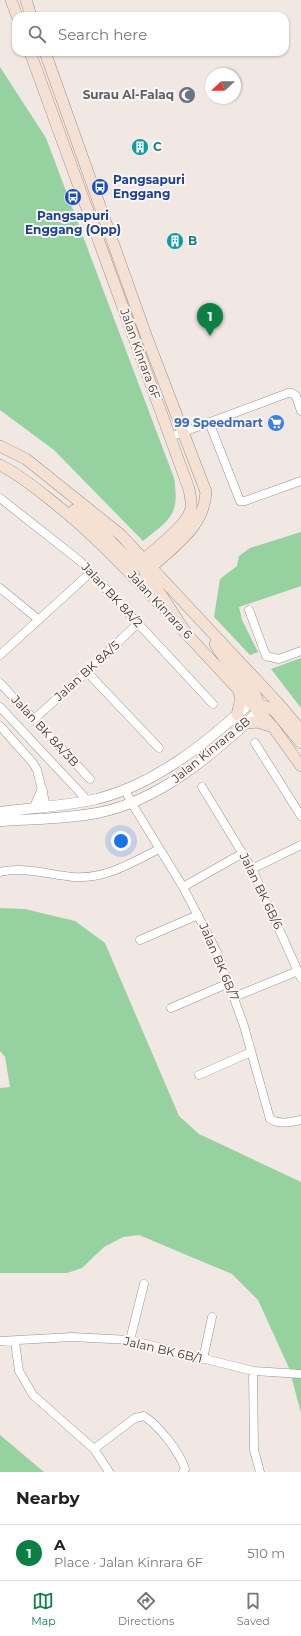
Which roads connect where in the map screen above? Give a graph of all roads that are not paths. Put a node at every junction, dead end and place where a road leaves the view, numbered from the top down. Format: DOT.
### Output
graph roads {
  1 [pos="11,0"];
  2 [pos="26,0"];
  3 [pos="16,12"];
  4 [pos="30,12"];
  5 [pos="32,56"];
  6 [pos="46,56"];
  7 [pos="64,105"];
  8 [pos="52,109"];
  9 [pos="122,268"];
  10 [pos="110,273"];
  11 [pos="301,411"];
  12 [pos="209,422"];
  13 [pos="184,432"];
  14 [pos="170,437"];
  15 [pos="0,446"];
  16 [pos="0,465"];
  17 [pos="301,481"];
  18 [pos="0,498"];
  19 [pos="59,506"];
  20 [pos="129,544"];
  21 [pos="164,548"];
  22 [pos="146,565"];
  23 [pos="90,572"];
  24 [pos="162,579"];
  25 [pos="0,588"];
  26 [pos="249,610"];
  27 [pos="39,620"];
  28 [pos="201,621"];
  29 [pos="138,623"];
  30 [pos="186,633"];
  31 [pos="301,651"];
  32 [pos="0,655"];
  33 [pos="87,672"];
  34 [pos="0,683"];
  35 [pos="238,689"];
  36 [pos="213,704"];
  37 [pos="256,706"];
  38 [pos="0,707"];
  39 [pos="237,715"];
  40 [pos="34,718"];
  41 [pos="247,723"];
  42 [pos="0,726"];
  43 [pos="273,727"];
  44 [pos="301,730"];
  45 [pos="255,743"];
  46 [pos="301,743"];
  47 [pos="159,748"];
  48 [pos="301,766"];
  49 [pos="90,779"];
  50 [pos="202,787"];
  51 [pos="125,790"];
  52 [pos="42,791"];
  53 [pos="88,800"];
  54 [pos="131,802"];
  55 [pos="46,806"];
  56 [pos="35,807"];
  57 [pos="0,812"];
  58 [pos="301,816"];
  59 [pos="57,817"];
  60 [pos="0,821"];
  61 [pos="301,845"];
  62 [pos="158,850"];
  63 [pos="243,853"];
  64 [pos="252,869"];
  65 [pos="0,872"];
  66 [pos="183,887"];
  67 [pos="198,915"];
  68 [pos="140,940"];
  69 [pos="300,975"];
  70 [pos="229,983"];
  71 [pos="234,997"];
  72 [pos="171,1008"];
  73 [pos="251,1052"];
  74 [pos="199,1075"];
  75 [pos="301,1120"];
  76 [pos="144,1284"];
  77 [pos="212,1317"];
  78 [pos="130,1340"];
  79 [pos="0,1341"];
  80 [pos="15,1342"];
  81 [pos="203,1359"];
  82 [pos="253,1371"];
  83 [pos="301,1374"];
  84 [pos="94,1449"];
  85 [pos="109,1472"];
  86 [pos="183,1472"];
  87 [pos="260,1472"];
  1 -- 3 [label="main road"];
  2 -- 4 [label="main road"];
  5 -- 8 [label="main road, Jalan Kinrara 6F"];
  6 -- 7 [label="main road, Jalan Kinrara 6F"];
  7 -- 8 [label="street"];
  7 -- 9 [label="main road, Jalan Kinrara 6F"];
  8 -- 10 [label="main road, Jalan Kinrara 6F"];
  9 -- 10 [label="main road"];
  9 -- 13 [label="main road, Jalan Kinrara 6F"];
  10 -- 14 [label="main road, Jalan Kinrara 6F"];
  11 -- 12 [label="street"];
  12 -- 13 [label="street"];
  12 -- 17 [label="street"];
  13 -- 14 [label="street"];
  13 -- 21 [label="main road, Jalan Kinrara 6F"];
  14 -- 21 [label="main road, Jalan Kinrara 6F"];
  15 -- 20 [label="main road, Jalan Kinrara 6"];
  16 -- 19 [label="main road, Jalan Kinrara 6"];
  18 -- 23 [label="street, Jalan BK 8A/2"];
  19 -- 22 [label="main road"];
  19 -- 30 [label="main road, Jalan Kinrara 6"];
  20 -- 21 [label="main road"];
  20 -- 22 [label="main road, Jalan Kinrara 6"];
  21 -- 22 [label="main road, Jalan Kinrara 6F"];
  21 -- 24 [label="main road"];
  22 -- 24 [label="main road, Jalan Kinrara 6"];
  22 -- 30 [label="main road"];
  23 -- 27 [label="street"];
  23 -- 29 [label="street, Jalan BK 8A/2"];
  24 -- 28 [label="main road, Jalan Kinrara 6"];
  25 -- 27 [label="street"];
  26 -- 31 [label="street"];
  27 -- 32 [label="street"];
  28 -- 37 [label="main road"];
  28 -- 44 [label="main road, Jalan Kinrara 6"];
  29 -- 33 [label="street, Jalan BK 8A/5"];
  29 -- 36 [label="street, Jalan BK 8A/2"];
  30 -- 35 [label="main road, Jalan Kinrara 6"];
  33 -- 40 [label="street, Jalan BK 8A/5"];
  33 -- 47 [label="street"];
  34 -- 40 [label="street, Jalan BK 8A/3B"];
  35 -- 37 [label="main road, Jalan Kinrara 6"];
  35 -- 39 [label="main road"];
  37 -- 39 [label="street, Jalan Kinrara 6B"];
  37 -- 41 [label="street, Jalan Kinrara 6B"];
  37 -- 43 [label="main road, Jalan Kinrara 6"];
  37 -- 46 [label="main road"];
  38 -- 53 [label="street"];
  39 -- 51 [label="street, Jalan Kinrara 6B"];
  40 -- 49 [label="street, Jalan BK 8A/3B"];
  41 -- 43 [label="main road"];
  41 -- 54 [label="street, Jalan Kinrara 6B"];
  42 -- 52 [label="street"];
  43 -- 48 [label="main road, Jalan Kinrara 6"];
  45 -- 58 [label="street"];
  50 -- 63 [label="street, Jalan BK 6B/6"];
  51 -- 53 [label="street, Jalan Kinrara 6B"];
  51 -- 54 [label="street, Jalan BK 6B/7"];
  52 -- 55 [label="street"];
  52 -- 56 [label="street"];
  53 -- 55 [label="street, Jalan Kinrara 6B"];
  54 -- 59 [label="street, Jalan Kinrara 6B"];
  54 -- 62 [label="street, Jalan BK 6B/7"];
  55 -- 56 [label="street, Jalan Kinrara 6B"];
  55 -- 59 [label="street"];
  56 -- 57 [label="street, Jalan Kinrara 6B"];
  59 -- 60 [label="street, Jalan Kinrara 6B"];
  61 -- 64 [label="street"];
  62 -- 65 [label="street"];
  62 -- 66 [label="street, Jalan BK 6B/7"];
  63 -- 64 [label="street, Jalan BK 6B/6"];
  63 -- 66 [label="street"];
  64 -- 69 [label="street, Jalan BK 6B/6"];
  66 -- 67 [label="street, Jalan BK 6B/7"];
  67 -- 68 [label="street"];
  67 -- 70 [label="street, Jalan BK 6B/7"];
  69 -- 71 [label="street"];
  70 -- 71 [label="street, Jalan BK 6B/7"];
  70 -- 72 [label="street"];
  71 -- 73 [label="street, Jalan BK 6B/7"];
  73 -- 74 [label="street"];
  73 -- 75 [label="street, Jalan BK 6B/7"];
  76 -- 78 [label="street"];
  77 -- 81 [label="street"];
  78 -- 80 [label="street, Jalan BK 6B/1"];
  78 -- 81 [label="street, Jalan BK 6B/1"];
  79 -- 80 [label="street, Jalan BK 6B/1"];
  80 -- 84 [label="street"];
  81 -- 82 [label="street, Jalan BK 6B/1"];
  82 -- 83 [label="street, Jalan BK 6B/1"];
  82 -- 87 [label="street"];
  84 -- 85 [label="street"];
  84 -- 86 [label="street"];
}
